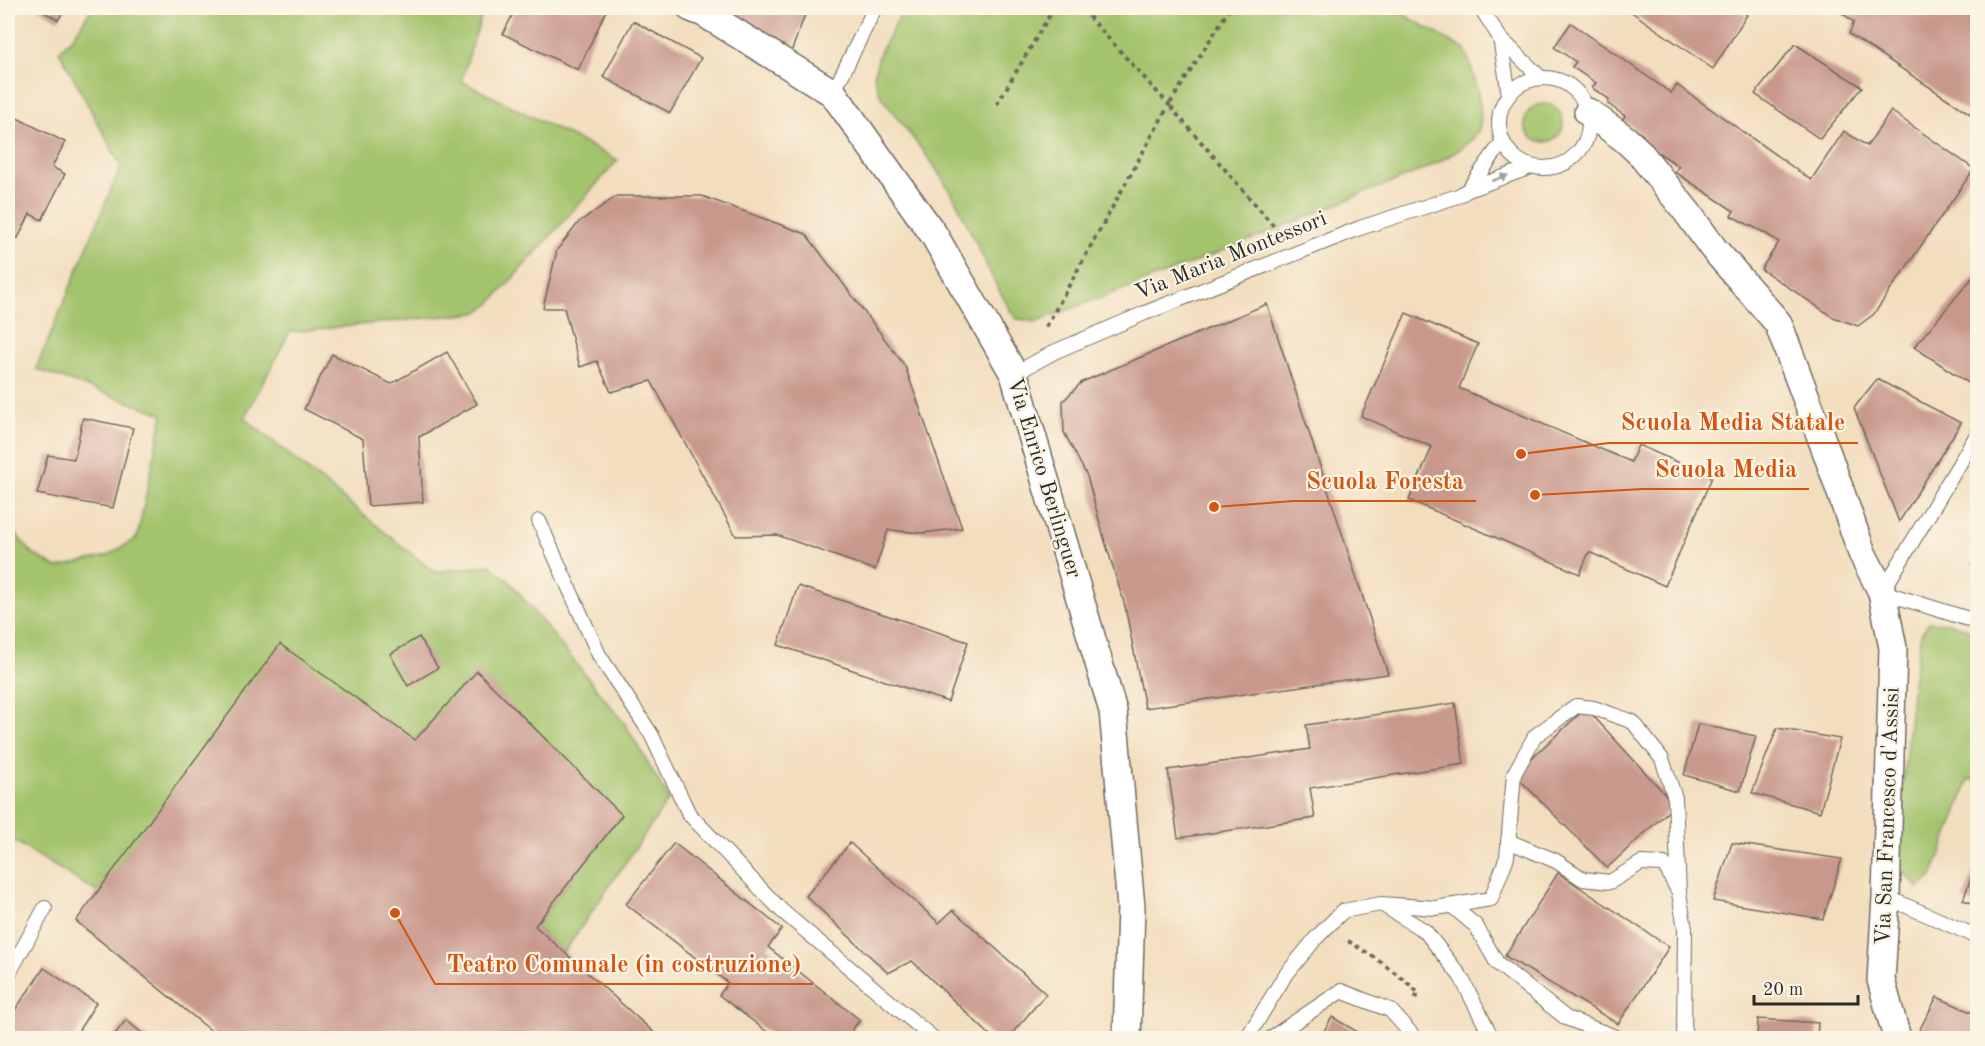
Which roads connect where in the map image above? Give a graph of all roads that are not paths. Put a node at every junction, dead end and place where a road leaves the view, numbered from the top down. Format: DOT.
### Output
graph roads {
  1 [pos="691,8"];
  2 [pos="875,8"];
  3 [pos="1481,8"];
  4 [pos="1500,38"];
  5 [pos="1541,78"];
  6 [pos="833,93"];
  7 [pos="1509,95"];
  8 [pos="1588,112"];
  9 [pos="1503,141"];
  10 [pos="1532,167"];
  11 [pos="1468,190"];
  12 [pos="1024,368"];
  13 [pos="1977,433"];
  14 [pos="539,521"];
  15 [pos="1882,592"];
  16 [pos="1977,622"];
  17 [pos="1508,841"];
  18 [pos="1679,893"];
  19 [pos="1886,897"];
  20 [pos="1381,904"];
  21 [pos="1452,906"];
  22 [pos="45,908"];
  23 [pos="1977,937"];
  24 [pos="8,975"];
  25 [pos="933,1038"];
  26 [pos="1127,1038"];
  27 [pos="1248,1038"];
  28 [pos="1271,1038"];
  29 [pos="1415,1038"];
  30 [pos="1492,1038"];
  31 [pos="1618,1038"];
  32 [pos="1684,1038"];
  33 [pos="1897,1038"];
  1 -- 6 [label="street, Via Enrico Berlinguer"];
  2 -- 6 [label="lane"];
  3 -- 4 [label="lane"];
  4 -- 5 [label="lane"];
  4 -- 7 [label="lane"];
  5 -- 7 [label="lane"];
  5 -- 8 [label="lane"];
  6 -- 12 [label="street, Via Enrico Berlinguer"];
  7 -- 9 [label="lane"];
  8 -- 10 [label="lane"];
  8 -- 15 [label="street, Via San Francesco d'Assisi"];
  9 -- 10 [label="lane"];
  9 -- 11 [label="lane"];
  11 -- 10 [label="lane, Via Maria Montessori, one-way"];
  11 -- 12 [label="lane, Via Maria Montessori"];
  12 -- 26 [label="street, Via Enrico Berlinguer"];
  13 -- 15 [label="lane"];
  14 -- 25 [label="lane"];
  15 -- 16 [label="lane"];
  15 -- 19 [label="street, Via San Francesco d'Assisi"];
  17 -- 18 [label="lane"];
  17 -- 18 [label="lane"];
  17 -- 21 [label="lane"];
  18 -- 32 [label="lane"];
  19 -- 23 [label="lane"];
  19 -- 33 [label="street, Via San Francesco d'Assisi"];
  20 -- 21 [label="lane"];
  20 -- 27 [label="lane"];
  20 -- 30 [label="lane"];
  21 -- 31 [label="lane"];
  22 -- 24 [label="lane"];
  28 -- 29 [label="lane"];
}
